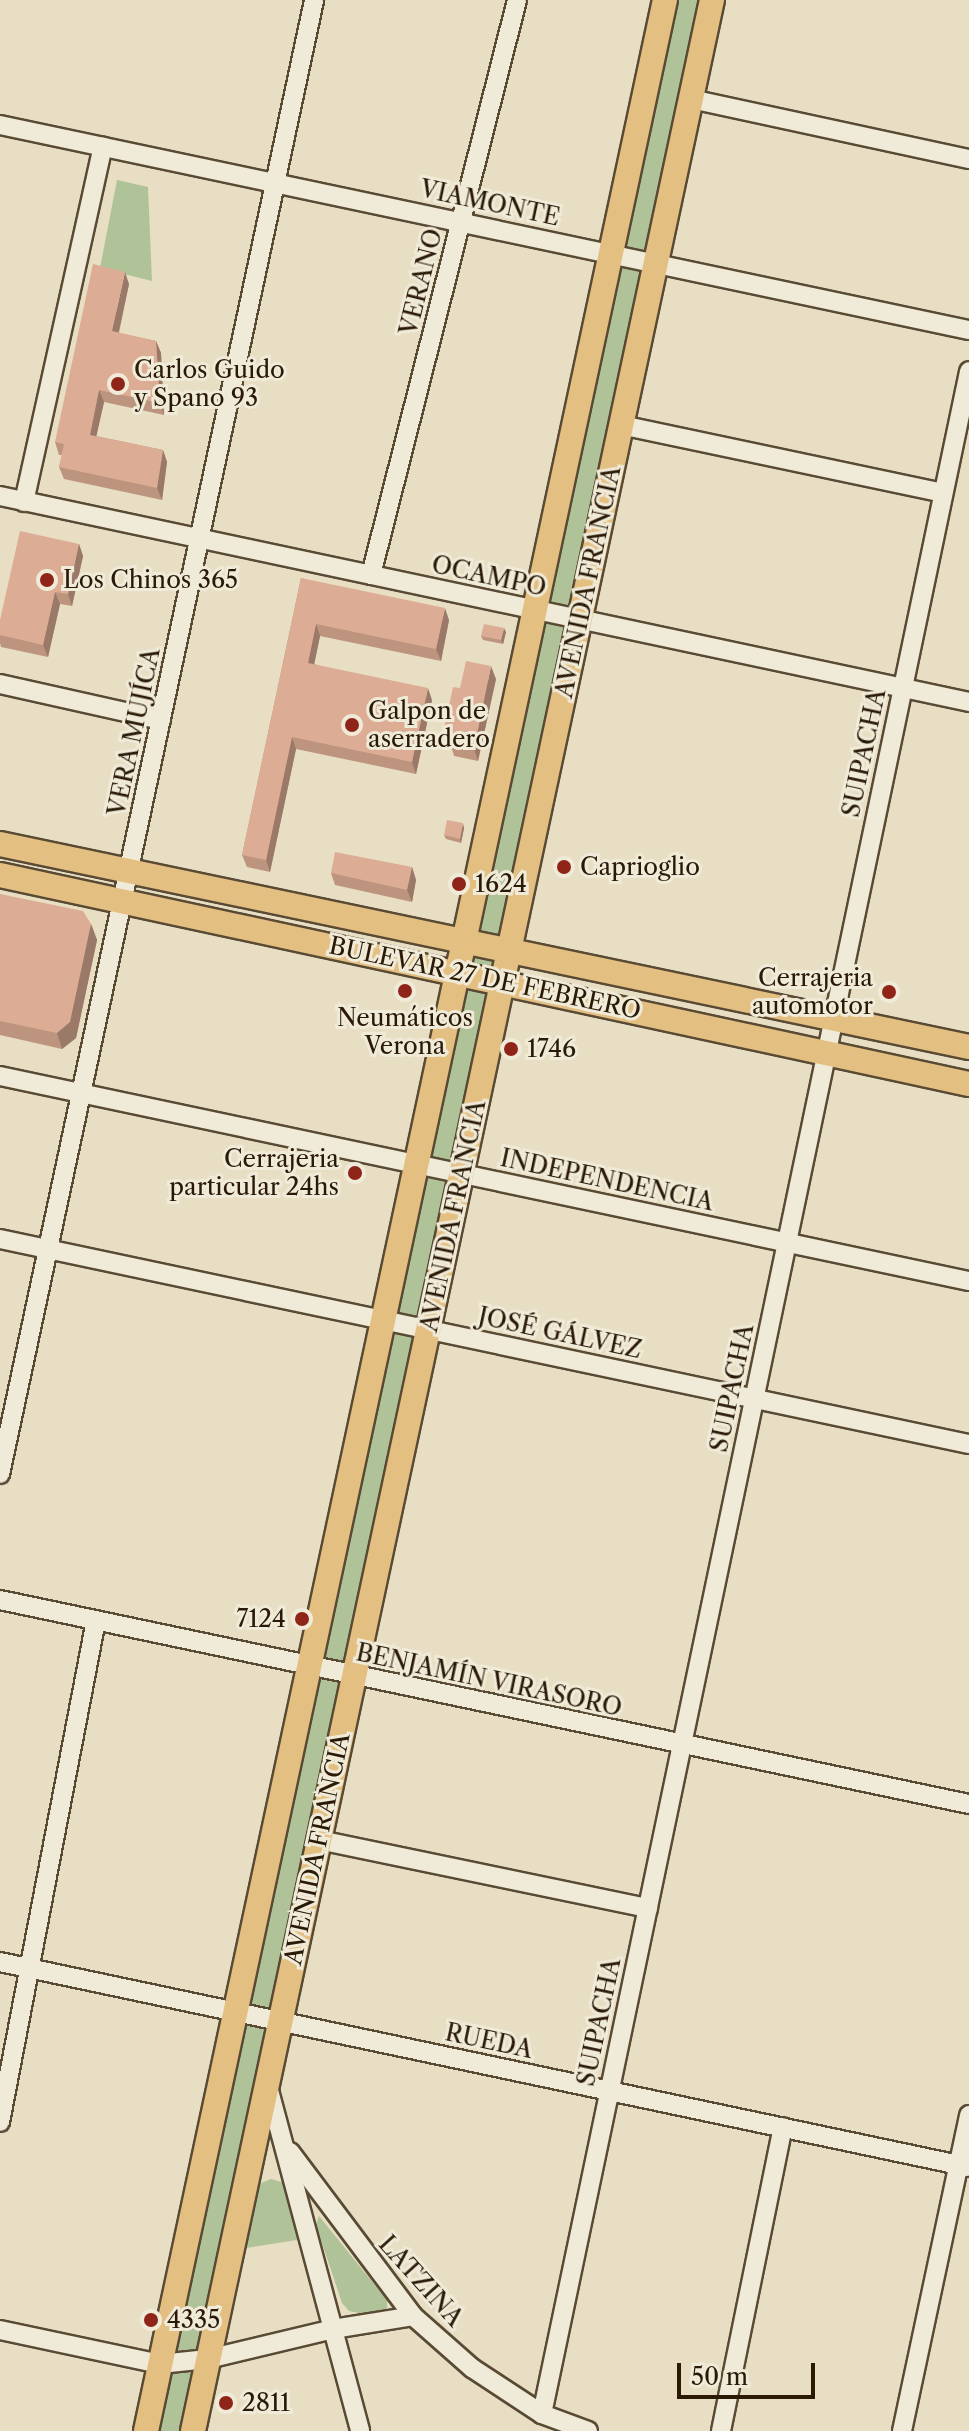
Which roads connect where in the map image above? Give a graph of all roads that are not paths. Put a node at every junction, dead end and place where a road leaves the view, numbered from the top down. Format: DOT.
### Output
graph roads {
  1 [pos="314,0"];
  2 [pos="517,0"];
  3 [pos="665,0"];
  4 [pos="712,0"];
  5 [pos="691,99"];
  6 [pos="0,125"];
  7 [pos="103,147"];
  8 [pos="969,159"];
  9 [pos="275,184"];
  10 [pos="461,221"];
  11 [pos="611,253"];
  12 [pos="656,263"];
  13 [pos="969,330"];
  14 [pos="969,371"];
  15 [pos="621,425"];
  16 [pos="943,493"];
  17 [pos="0,496"];
  18 [pos="24,502"];
  19 [pos="199,539"];
  20 [pos="371,575"];
  21 [pos="535,610"];
  22 [pos="580,619"];
  23 [pos="0,684"];
  24 [pos="902,687"];
  25 [pos="969,702"];
  26 [pos="161,720"];
  27 [pos="0,844"];
  28 [pos="129,872"];
  29 [pos="0,875"];
  30 [pos="122,901"];
  31 [pos="464,941"];
  32 [pos="509,950"];
  33 [pos="458,972"];
  34 [pos="503,981"];
  35 [pos="833,1018"];
  36 [pos="969,1047"];
  37 [pos="826,1053"];
  38 [pos="0,1076"];
  39 [pos="969,1084"];
  40 [pos="81,1093"];
  41 [pos="417,1164"];
  42 [pos="462,1174"];
  43 [pos="0,1239"];
  44 [pos="787,1242"];
  45 [pos="48,1249"];
  46 [pos="969,1281"];
  47 [pos="384,1320"];
  48 [pos="428,1330"];
  49 [pos="754,1398"];
  50 [pos="969,1444"];
  51 [pos="0,1474"];
  52 [pos="0,1600"];
  53 [pos="96,1620"];
  54 [pos="310,1665"];
  55 [pos="355,1675"];
  56 [pos="681,1747"];
  57 [pos="969,1804"];
  58 [pos="319,1840"];
  59 [pos="648,1908"];
  60 [pos="0,1962"];
  61 [pos="30,1967"];
  62 [pos="237,2012"];
  63 [pos="281,2021"];
  64 [pos="267,2083"];
  65 [pos="609,2090"];
  66 [pos="969,2115"];
  67 [pos="0,2122"];
  68 [pos="783,2127"];
  69 [pos="290,2152"];
  70 [pos="964,2166"];
  71 [pos="413,2316"];
  72 [pos="333,2329"];
  73 [pos="0,2330"];
  74 [pos="208,2359"];
  75 [pos="160,2364"];
  76 [pos="542,2414"];
  77 [pos="146,2431"];
  78 [pos="193,2431"];
  79 [pos="360,2431"];
  80 [pos="588,2431"];
  81 [pos="721,2431"];
  82 [pos="902,2431"];
  1 -- 9 [label="street, VERA MUJÍCA"];
  2 -- 10 [label="street, VERANO"];
  3 -- 11 [label="main road, AVENIDA FRANCIA"];
  4 -- 5 [label="main road, AVENIDA FRANCIA"];
  5 -- 8 [label="street"];
  5 -- 12 [label="main road, AVENIDA FRANCIA"];
  6 -- 7 [label="street, VIAMONTE"];
  7 -- 9 [label="street, VIAMONTE"];
  7 -- 18 [label="street"];
  9 -- 10 [label="street, VIAMONTE"];
  9 -- 19 [label="street, VERA MUJÍCA"];
  10 -- 11 [label="street, VIAMONTE"];
  10 -- 20 [label="street, VERANO"];
  11 -- 12 [label="street, VIAMONTE"];
  11 -- 21 [label="main road, AVENIDA FRANCIA"];
  12 -- 13 [label="street, VIAMONTE"];
  12 -- 15 [label="main road, AVENIDA FRANCIA"];
  14 -- 16 [label="street, SUIPACHA"];
  15 -- 16 [label="street"];
  15 -- 22 [label="main road, AVENIDA FRANCIA"];
  16 -- 24 [label="street, SUIPACHA"];
  17 -- 18 [label="street, OCAMPO"];
  18 -- 19 [label="street, OCAMPO"];
  19 -- 20 [label="street, OCAMPO"];
  19 -- 26 [label="street, VERA MUJÍCA"];
  20 -- 21 [label="street, OCAMPO"];
  21 -- 22 [label="street, OCAMPO"];
  21 -- 31 [label="main road, AVENIDA FRANCIA"];
  22 -- 24 [label="street, OCAMPO"];
  22 -- 32 [label="main road, AVENIDA FRANCIA"];
  23 -- 26 [label="street"];
  24 -- 25 [label="street, OCAMPO"];
  24 -- 35 [label="street, SUIPACHA"];
  26 -- 28 [label="street, VERA MUJÍCA"];
  27 -- 28 [label="main road, BULEVAR 27 DE FEBRERO"];
  28 -- 30 [label="street, VERA MUJÍCA"];
  28 -- 31 [label="main road, BULEVAR 27 DE FEBRERO"];
  29 -- 30 [label="main road, BULEVAR 27 DE FEBRERO"];
  30 -- 33 [label="main road, BULEVAR 27 DE FEBRERO"];
  30 -- 40 [label="street, VERA MUJÍCA"];
  31 -- 32 [label="main road, BULEVAR 27 DE FEBRERO"];
  31 -- 33 [label="main road, AVENIDA FRANCIA"];
  32 -- 34 [label="main road, AVENIDA FRANCIA"];
  32 -- 35 [label="main road, BULEVAR 27 DE FEBRERO"];
  33 -- 34 [label="main road, BULEVAR 27 DE FEBRERO"];
  33 -- 41 [label="main road, AVENIDA FRANCIA"];
  34 -- 37 [label="main road, BULEVAR 27 DE FEBRERO"];
  34 -- 42 [label="main road, AVENIDA FRANCIA"];
  35 -- 36 [label="main road, BULEVAR 27 DE FEBRERO"];
  35 -- 37 [label="street, SUIPACHA"];
  37 -- 39 [label="main road, BULEVAR 27 DE FEBRERO"];
  37 -- 44 [label="street, SUIPACHA"];
  38 -- 40 [label="street, INDEPENDENCIA"];
  40 -- 41 [label="street, INDEPENDENCIA"];
  40 -- 45 [label="street, VERA MUJÍCA"];
  41 -- 42 [label="street, INDEPENDENCIA"];
  41 -- 47 [label="main road, AVENIDA FRANCIA"];
  42 -- 44 [label="street, INDEPENDENCIA"];
  42 -- 48 [label="main road, AVENIDA FRANCIA"];
  43 -- 45 [label="street, JOSÉ GÁLVEZ"];
  44 -- 46 [label="street, INDEPENDENCIA"];
  44 -- 49 [label="street, SUIPACHA"];
  45 -- 47 [label="street, JOSÉ GÁLVEZ"];
  45 -- 51 [label="street, VERA MUJÍCA"];
  47 -- 48 [label="street, JOSÉ GÁLVEZ"];
  47 -- 54 [label="main road, AVENIDA FRANCIA"];
  48 -- 49 [label="street, JOSÉ GÁLVEZ"];
  48 -- 55 [label="main road, AVENIDA FRANCIA"];
  49 -- 50 [label="street, JOSÉ GÁLVEZ"];
  49 -- 56 [label="street, SUIPACHA"];
  52 -- 53 [label="street, BENJAMÍN VIRASORO"];
  53 -- 54 [label="street, BENJAMÍN VIRASORO"];
  53 -- 61 [label="street"];
  54 -- 55 [label="street, BENJAMÍN VIRASORO"];
  54 -- 62 [label="main road, AVENIDA FRANCIA"];
  55 -- 56 [label="street, BENJAMÍN VIRASORO"];
  55 -- 58 [label="main road, AVENIDA FRANCIA"];
  56 -- 57 [label="street, BENJAMÍN VIRASORO"];
  56 -- 59 [label="street, SUIPACHA"];
  58 -- 59 [label="street"];
  58 -- 63 [label="main road, AVENIDA FRANCIA"];
  59 -- 65 [label="street, SUIPACHA"];
  60 -- 61 [label="street, RUEDA"];
  61 -- 62 [label="street, RUEDA"];
  61 -- 67 [label="street"];
  62 -- 63 [label="street, RUEDA"];
  62 -- 75 [label="main road, AVENIDA FRANCIA"];
  63 -- 64 [label="main road, AVENIDA FRANCIA"];
  63 -- 65 [label="street, RUEDA"];
  64 -- 69 [label="street"];
  64 -- 74 [label="main road, AVENIDA FRANCIA"];
  65 -- 68 [label="street, RUEDA"];
  65 -- 76 [label="street, SUIPACHA"];
  66 -- 70 [label="street"];
  68 -- 70 [label="street, RUEDA"];
  68 -- 81 [label="street"];
  69 -- 71 [label="street, LATZINA"];
  69 -- 72 [label="street"];
  70 -- 82 [label="street"];
  71 -- 72 [label="street"];
  71 -- 76 [label="street, LATZINA"];
  72 -- 74 [label="street"];
  72 -- 79 [label="street"];
  73 -- 75 [label="street"];
  74 -- 75 [label="street"];
  74 -- 78 [label="main road, AVENIDA FRANCIA"];
  75 -- 77 [label="main road, AVENIDA FRANCIA"];
  76 -- 80 [label="street, LATZINA"];
}
